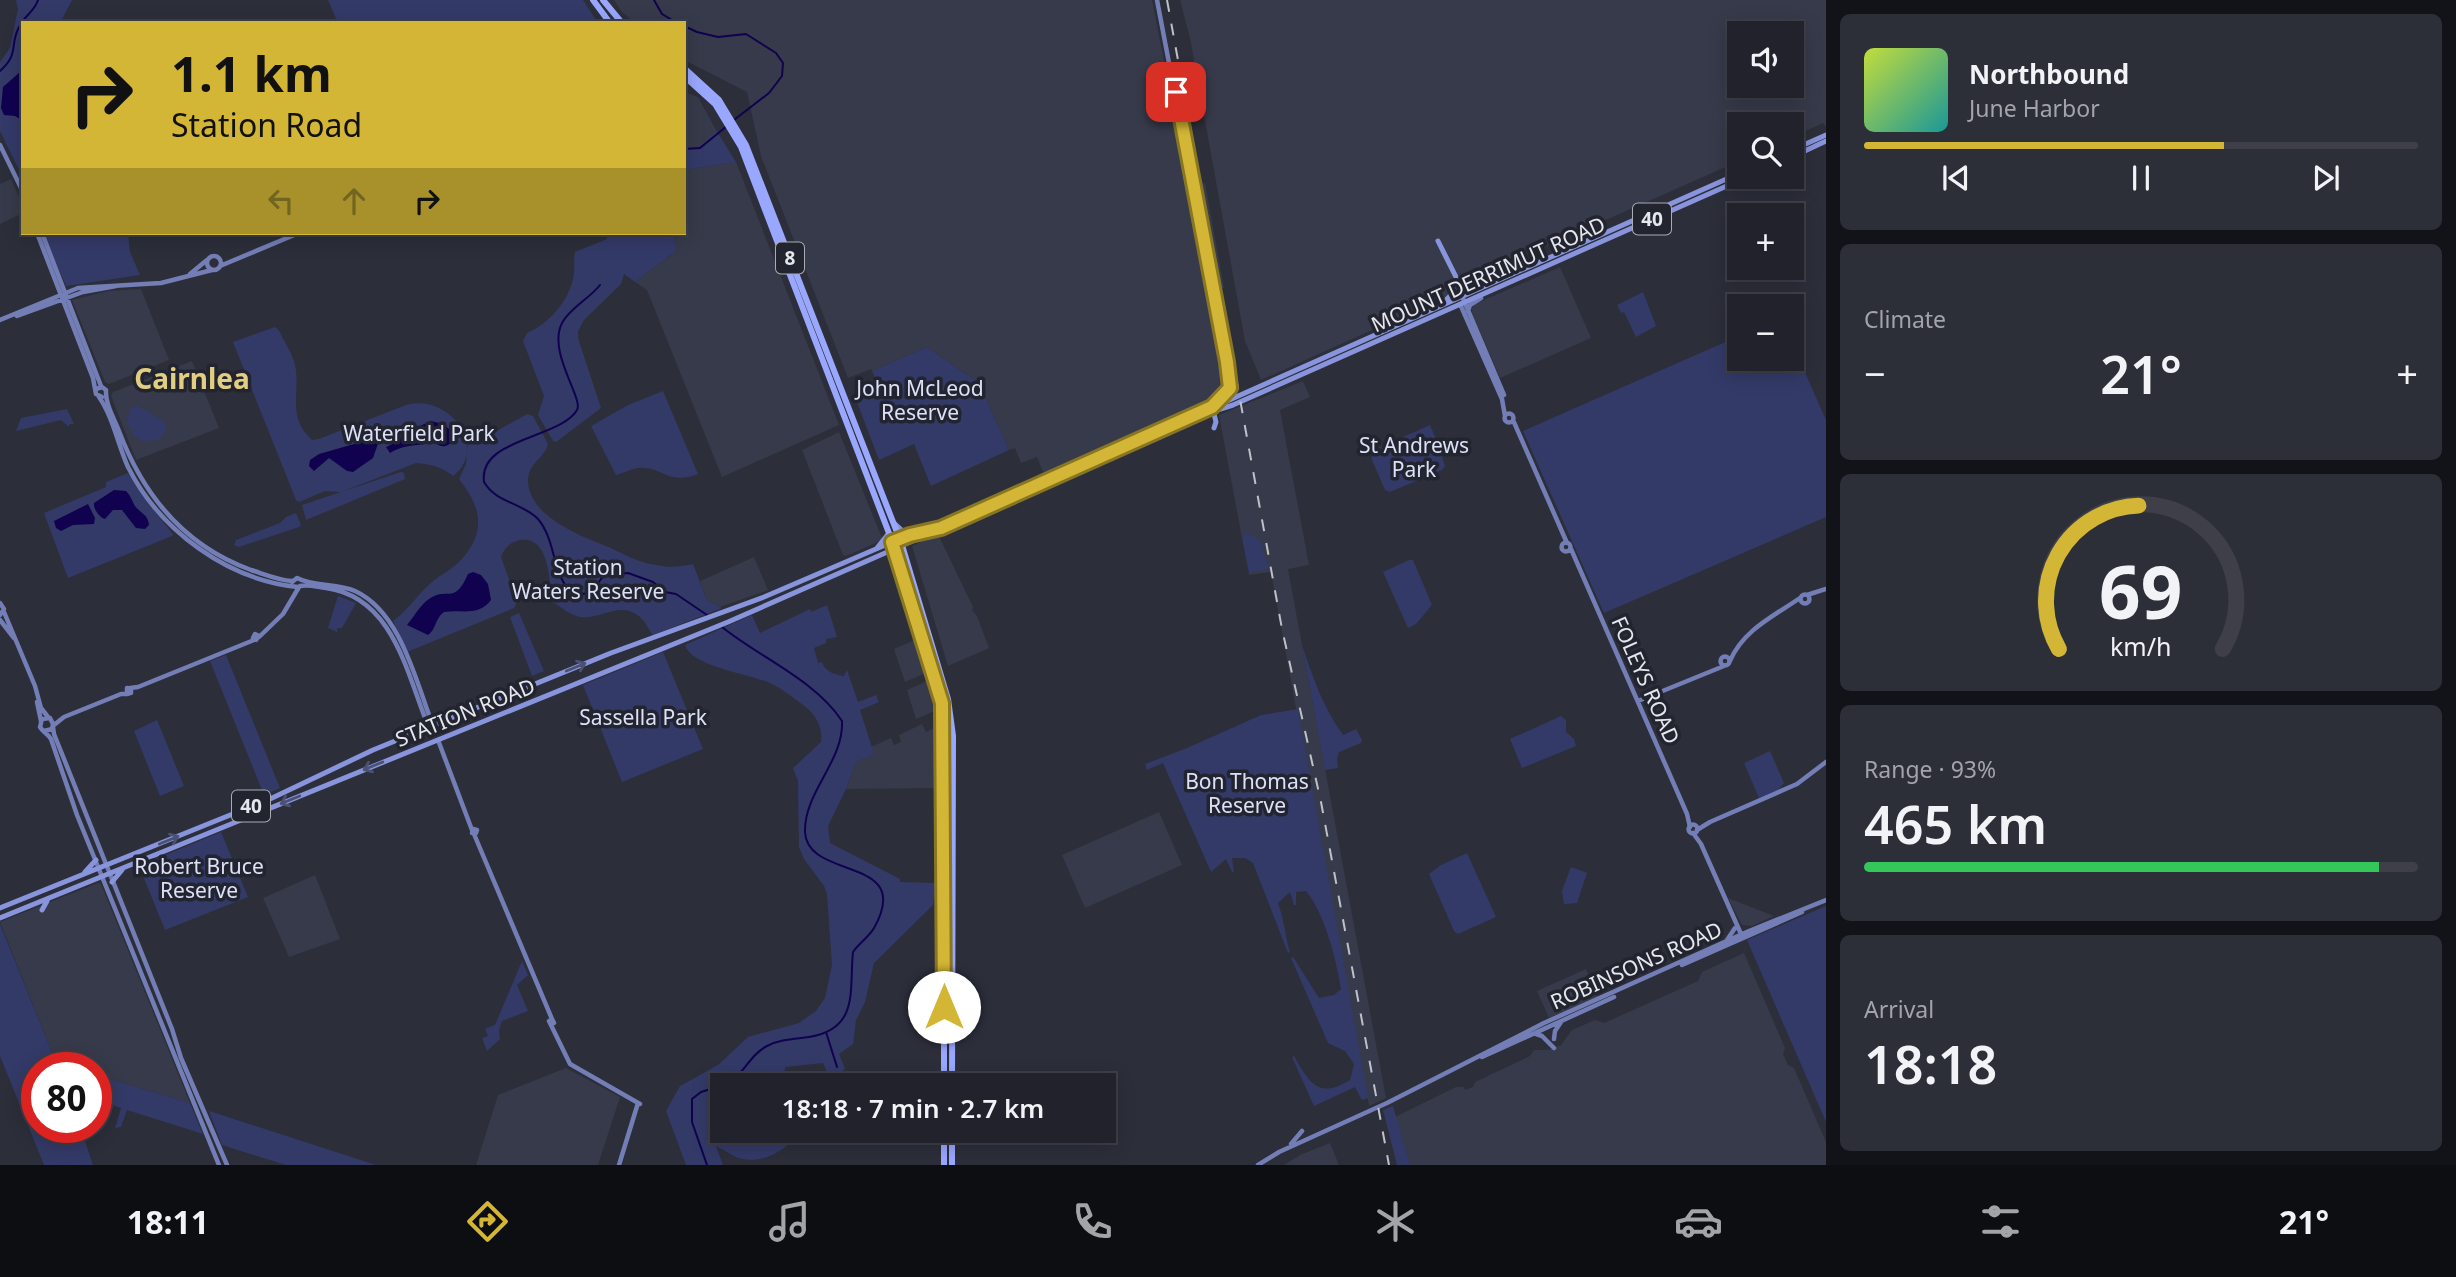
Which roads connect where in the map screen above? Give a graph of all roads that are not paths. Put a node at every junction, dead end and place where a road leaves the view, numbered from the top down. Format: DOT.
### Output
graph roads {
  1 [pos="593,0"];
  2 [pos="603,0"];
  3 [pos="1157,0"];
  4 [pos="608,21"];
  5 [pos="620,21"];
  6 [pos="686,70"];
  7 [pos="686,78"];
  8 [pos="724,112"];
  9 [pos="1826,135"];
  10 [pos="1826,141"];
  11 [pos="0,145"];
  12 [pos="1804,145"];
  13 [pos="1804,151"];
  14 [pos="1727,179"];
  15 [pos="1727,186"];
  16 [pos="21,188"];
  17 [pos="41,235"];
  18 [pos="285,235"];
  19 [pos="293,235"];
  20 [pos="279,240"];
  21 [pos="1438,241"];
  22 [pos="1556,253"];
  23 [pos="241,256"];
  24 [pos="216,257"];
  25 [pos="1565,258"];
  26 [pos="208,260"];
  27 [pos="220,266"];
  28 [pos="212,270"];
  29 [pos="179,279"];
  30 [pos="1503,285"];
  31 [pos="1453,289"];
  32 [pos="1471,292"];
  33 [pos="64,297"];
  34 [pos="1461,300"];
  35 [pos="1452,308"];
  36 [pos="1468,311"];
  37 [pos="0,321"];
  38 [pos="1393,327"];
  39 [pos="1478,344"];
  40 [pos="822,350"];
  41 [pos="1287,377"];
  42 [pos="1231,383"];
  43 [pos="99,388"];
  44 [pos="1244,393"];
  45 [pos="106,395"];
  46 [pos="99,397"];
  47 [pos="1233,401"];
  48 [pos="1213,410"];
  49 [pos="1507,415"];
  50 [pos="1214,428"];
  51 [pos="894,523"];
  52 [pos="889,534"];
  53 [pos="910,538"];
  54 [pos="895,545"];
  55 [pos="874,550"];
  56 [pos="904,554"];
  57 [pos="296,585"];
  58 [pos="1826,589"];
  59 [pos="351,592"];
  60 [pos="771,594"];
  61 [pos="774,601"];
  62 [pos="0,603"];
  63 [pos="1,616"];
  64 [pos="674,629"];
  65 [pos="16,642"];
  66 [pos="679,642"];
  67 [pos="32,680"];
  68 [pos="1638,701"];
  69 [pos="427,709"];
  70 [pos="64,717"];
  71 [pos="50,719"];
  72 [pos="41,721"];
  73 [pos="440,723"];
  74 [pos="53,726"];
  75 [pos="431,727"];
  76 [pos="44,731"];
  77 [pos="438,740"];
  78 [pos="1826,762"];
  79 [pos="952,783"];
  80 [pos="944,784"];
  81 [pos="73,793"];
  82 [pos="1695,828"];
  83 [pos="96,860"];
  84 [pos="131,865"];
  85 [pos="106,866"];
  86 [pos="99,869"];
  87 [pos="105,875"];
  88 [pos="79,876"];
  89 [pos="112,882"];
  90 [pos="1718,885"];
  91 [pos="34,894"];
  92 [pos="52,897"];
  93 [pos="1826,900"];
  94 [pos="37,903"];
  95 [pos="29,906"];
  96 [pos="0,908"];
  97 [pos="0,918"];
  98 [pos="1734,918"];
  99 [pos="130,926"];
  100 [pos="1735,928"];
  101 [pos="123,929"];
  102 [pos="1749,931"];
  103 [pos="1740,936"];
  104 [pos="1723,943"];
  105 [pos="151,980"];
  106 [pos="145,983"];
  107 [pos="1562,1021"];
  108 [pos="1535,1034"];
  109 [pos="1554,1039"];
  110 [pos="1554,1048"];
  111 [pos="175,1050"];
  112 [pos="1462,1066"];
  113 [pos="188,1069"];
  114 [pos="944,1073"];
  115 [pos="952,1073"];
  116 [pos="190,1093"];
  117 [pos="201,1102"];
  118 [pos="195,1105"];
  119 [pos="1302,1131"];
  120 [pos="944,1143"];
  121 [pos="952,1143"];
  122 [pos="1282,1151"];
  123 [pos="219,1165"];
  124 [pos="226,1165"];
  125 [pos="618,1165"];
  126 [pos="944,1165"];
  127 [pos="952,1165"];
  128 [pos="1258,1165"];
  1 -- 4 [label="highway"];
  2 -- 5 [label="highway"];
  3 -- 42 [label="street"];
  6 -- 8 [label="highway, 8"];
  7 -- 8 [label="highway, 8"];
  8 -- 40 [label="highway, 8"];
  9 -- 12 [label="main road"];
  10 -- 13 [label="main road"];
  11 -- 16 [label="street"];
  14 -- 22 [label="main road, MOUNT DERRIMUT ROAD / 40"];
  15 -- 25 [label="main road, MOUNT DERRIMUT ROAD / 40"];
  17 -- 33 [label="street"];
  18 -- 20 [label="street"];
  19 -- 20 [label="street"];
  20 -- 23 [label="street"];
  21 -- 32 [label="main road"];
  22 -- 25 [label="main road"];
  22 -- 32 [label="main road, MOUNT DERRIMUT ROAD / 40"];
  23 -- 24 [label="street"];
  23 -- 27 [label="street"];
  24 -- 26 [label="street"];
  24 -- 27 [label="street"];
  25 -- 30 [label="main road, MOUNT DERRIMUT ROAD / 40"];
  26 -- 28 [label="street"];
  26 -- 29 [label="street"];
  27 -- 28 [label="street"];
  28 -- 29 [label="street"];
  29 -- 33 [label="street"];
  30 -- 34 [label="main road, MOUNT DERRIMUT ROAD / 40"];
  30 -- 36 [label="street"];
  31 -- 38 [label="main road"];
  32 -- 34 [label="main road, MOUNT DERRIMUT ROAD / 40"];
  33 -- 37 [label="street"];
  33 -- 43 [label="street"];
  34 -- 35 [label="main road, MOUNT DERRIMUT ROAD / 40"];
  34 -- 36 [label="street"];
  34 -- 38 [label="main road, MOUNT DERRIMUT ROAD / 40"];
  34 -- 39 [label="street"];
  35 -- 39 [label="street"];
  35 -- 41 [label="main road, MOUNT DERRIMUT ROAD / 40"];
  36 -- 49 [label="street"];
  38 -- 41 [label="main road, MOUNT DERRIMUT ROAD / 40"];
  39 -- 49 [label="street"];
  40 -- 51 [label="highway, 8"];
  40 -- 52 [label="highway, 8"];
  41 -- 44 [label="main road, MOUNT DERRIMUT ROAD / 40"];
  41 -- 47 [label="main road, MOUNT DERRIMUT ROAD / 40"];
  42 -- 44 [label="street"];
  42 -- 47 [label="street"];
  42 -- 48 [label="street"];
  43 -- 45 [label="street"];
  43 -- 46 [label="street"];
  44 -- 47 [label="main road, STATION ROAD / 40"];
  45 -- 46 [label="street"];
  45 -- 57 [label="street"];
  46 -- 57 [label="street"];
  47 -- 48 [label="main road, STATION ROAD / 40"];
  48 -- 50 [label="main road"];
  48 -- 53 [label="main road, STATION ROAD / 40"];
  49 -- 68 [label="street, FOLEYS ROAD"];
  51 -- 53 [label="main road"];
  51 -- 54 [label="highway, 8"];
  52 -- 54 [label="highway, 8"];
  52 -- 55 [label="main road"];
  53 -- 54 [label="main road, STATION ROAD / 40"];
  53 -- 56 [label="main road"];
  54 -- 55 [label="main road, STATION ROAD / 40"];
  54 -- 56 [label="highway, 8"];
  54 -- 61 [label="main road, STATION ROAD / 40"];
  54 -- 80 [label="highway, 8"];
  55 -- 60 [label="main road, STATION ROAD / 40"];
  56 -- 79 [label="highway, 8"];
  57 -- 59 [label="street"];
  57 -- 70 [label="street"];
  58 -- 68 [label="street"];
  59 -- 69 [label="street"];
  59 -- 75 [label="street"];
  60 -- 61 [label="main road"];
  60 -- 64 [label="main road, STATION ROAD / 40"];
  61 -- 66 [label="main road, STATION ROAD / 40"];
  62 -- 63 [label="street"];
  63 -- 65 [label="street"];
  63 -- 65 [label="street"];
  64 -- 66 [label="main road"];
  73 -- 64 [label="main road, STATION ROAD / 40, one-way"];
  65 -- 67 [label="street"];
  66 -- 77 [label="main road, STATION ROAD / 40"];
  67 -- 71 [label="street"];
  67 -- 72 [label="street"];
  68 -- 82 [label="street, FOLEYS ROAD"];
  69 -- 73 [label="street"];
  69 -- 75 [label="street"];
  70 -- 71 [label="street"];
  70 -- 74 [label="street"];
  71 -- 72 [label="street"];
  71 -- 74 [label="street"];
  72 -- 76 [label="street"];
  73 -- 75 [label="main road, STATION ROAD / 40"];
  74 -- 76 [label="street"];
  74 -- 81 [label="street"];
  75 -- 77 [label="main road"];
  85 -- 75 [label="main road, STATION ROAD / 40, one-way"];
  76 -- 81 [label="street"];
  77 -- 84 [label="main road, STATION ROAD / 40, one-way"];
  77 -- 125 [label="street"];
  78 -- 82 [label="street"];
  79 -- 80 [label="highway"];
  79 -- 115 [label="highway, 8"];
  80 -- 114 [label="highway, 8"];
  81 -- 83 [label="street"];
  81 -- 85 [label="street"];
  82 -- 90 [label="street, FOLEYS ROAD"];
  83 -- 86 [label="street"];
  83 -- 88 [label="main road"];
  84 -- 87 [label="main road, STATION ROAD / 40"];
  84 -- 89 [label="main road"];
  85 -- 86 [label="main road, STATION ROAD / 40"];
  85 -- 87 [label="street"];
  86 -- 87 [label="street"];
  86 -- 88 [label="main road, STATION ROAD / 40"];
  87 -- 89 [label="street"];
  87 -- 92 [label="main road, STATION ROAD / 40"];
  87 -- 101 [label="street"];
  88 -- 91 [label="main road, STATION ROAD / 40"];
  89 -- 99 [label="street"];
  90 -- 98 [label="street, FOLEYS ROAD"];
  90 -- 100 [label="street, FOLEYS ROAD"];
  91 -- 94 [label="main road"];
  91 -- 96 [label="main road, STATION ROAD / 40"];
  92 -- 94 [label="main road, STATION ROAD / 40"];
  92 -- 95 [label="main road"];
  93 -- 102 [label="street, ROBINSONS ROAD"];
  93 -- 103 [label="street, ROBINSONS ROAD"];
  94 -- 95 [label="main road, STATION ROAD / 40"];
  95 -- 97 [label="main road, STATION ROAD / 40"];
  98 -- 102 [label="street"];
  98 -- 103 [label="street, FOLEYS ROAD"];
  99 -- 101 [label="street"];
  99 -- 105 [label="street"];
  100 -- 103 [label="street, FOLEYS ROAD"];
  100 -- 104 [label="street"];
  101 -- 106 [label="street"];
  102 -- 103 [label="street, ROBINSONS ROAD"];
  103 -- 104 [label="street, ROBINSONS ROAD"];
  103 -- 107 [label="street, ROBINSONS ROAD"];
  104 -- 112 [label="street, ROBINSONS ROAD"];
  105 -- 106 [label="street"];
  105 -- 111 [label="street"];
  106 -- 111 [label="street"];
  107 -- 108 [label="street, ROBINSONS ROAD"];
  107 -- 109 [label="street"];
  108 -- 110 [label="street"];
  108 -- 112 [label="street, ROBINSONS ROAD"];
  111 -- 113 [label="street"];
  111 -- 116 [label="street"];
  112 -- 122 [label="street, ROBINSONS ROAD"];
  113 -- 116 [label="street"];
  113 -- 117 [label="street"];
  116 -- 118 [label="street"];
  117 -- 118 [label="street"];
  117 -- 124 [label="street"];
  118 -- 123 [label="street"];
  119 -- 122 [label="street"];
  120 -- 126 [label="highway"];
  121 -- 127 [label="highway"];
  122 -- 128 [label="street"];
}
